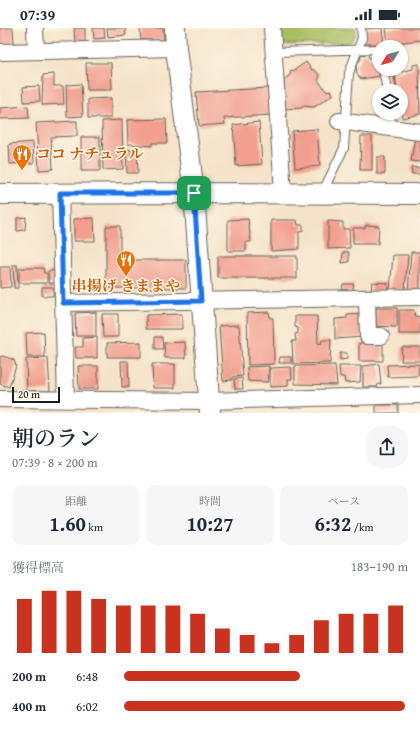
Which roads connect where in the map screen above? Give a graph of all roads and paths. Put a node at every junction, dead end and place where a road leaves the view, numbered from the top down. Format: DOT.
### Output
graph roads {
  1 [pos="35,28"];
  2 [pos="175,28"];
  3 [pos="272,28"];
  4 [pos="362,28"];
  5 [pos="176,48"];
  6 [pos="372,49"];
  7 [pos="358,50"];
  8 [pos="36,51"];
  9 [pos="0,52"];
  10 [pos="274,52"];
  11 [pos="391,121"];
  12 [pos="343,122"];
  13 [pos="420,132"];
  14 [pos="60,193"];
  15 [pos="194,193"];
  16 [pos="283,193"];
  17 [pos="0,194"];
  18 [pos="322,194"];
  19 [pos="420,194"];
  20 [pos="420,297"];
  21 [pos="367,298"];
  22 [pos="201,301"];
  23 [pos="63,303"];
  24 [pos="381,336"];
  25 [pos="420,395"];
  26 [pos="0,399"];
  27 [pos="66,400"];
  28 [pos="89,406"];
  29 [pos="209,407"];
  1 -- 8 [label="street"];
  2 -- 5 [label="street"];
  3 -- 10 [label="street"];
  4 -- 7 [label="lane"];
  5 -- 8 [label="street"];
  5 -- 15 [label="street"];
  6 -- 7 [label="lane"];
  7 -- 10 [label="lane"];
  7 -- 12 [label="lane"];
  8 -- 9 [label="street"];
  10 -- 16 [label="street"];
  11 -- 12 [label="street"];
  11 -- 13 [label="street"];
  12 -- 18 [label="lane"];
  14 -- 15 [label="street"];
  14 -- 17 [label="street"];
  14 -- 23 [label="street"];
  15 -- 16 [label="street"];
  15 -- 22 [label="street"];
  16 -- 18 [label="street"];
  18 -- 19 [label="street"];
  20 -- 21 [label="street"];
  21 -- 22 [label="street"];
  21 -- 24 [label="street"];
  22 -- 23 [label="street"];
  22 -- 29 [label="street"];
  23 -- 27 [label="street"];
  25 -- 29 [label="street"];
  26 -- 27 [label="street"];
  27 -- 28 [label="street"];
  28 -- 29 [label="street"];
}
